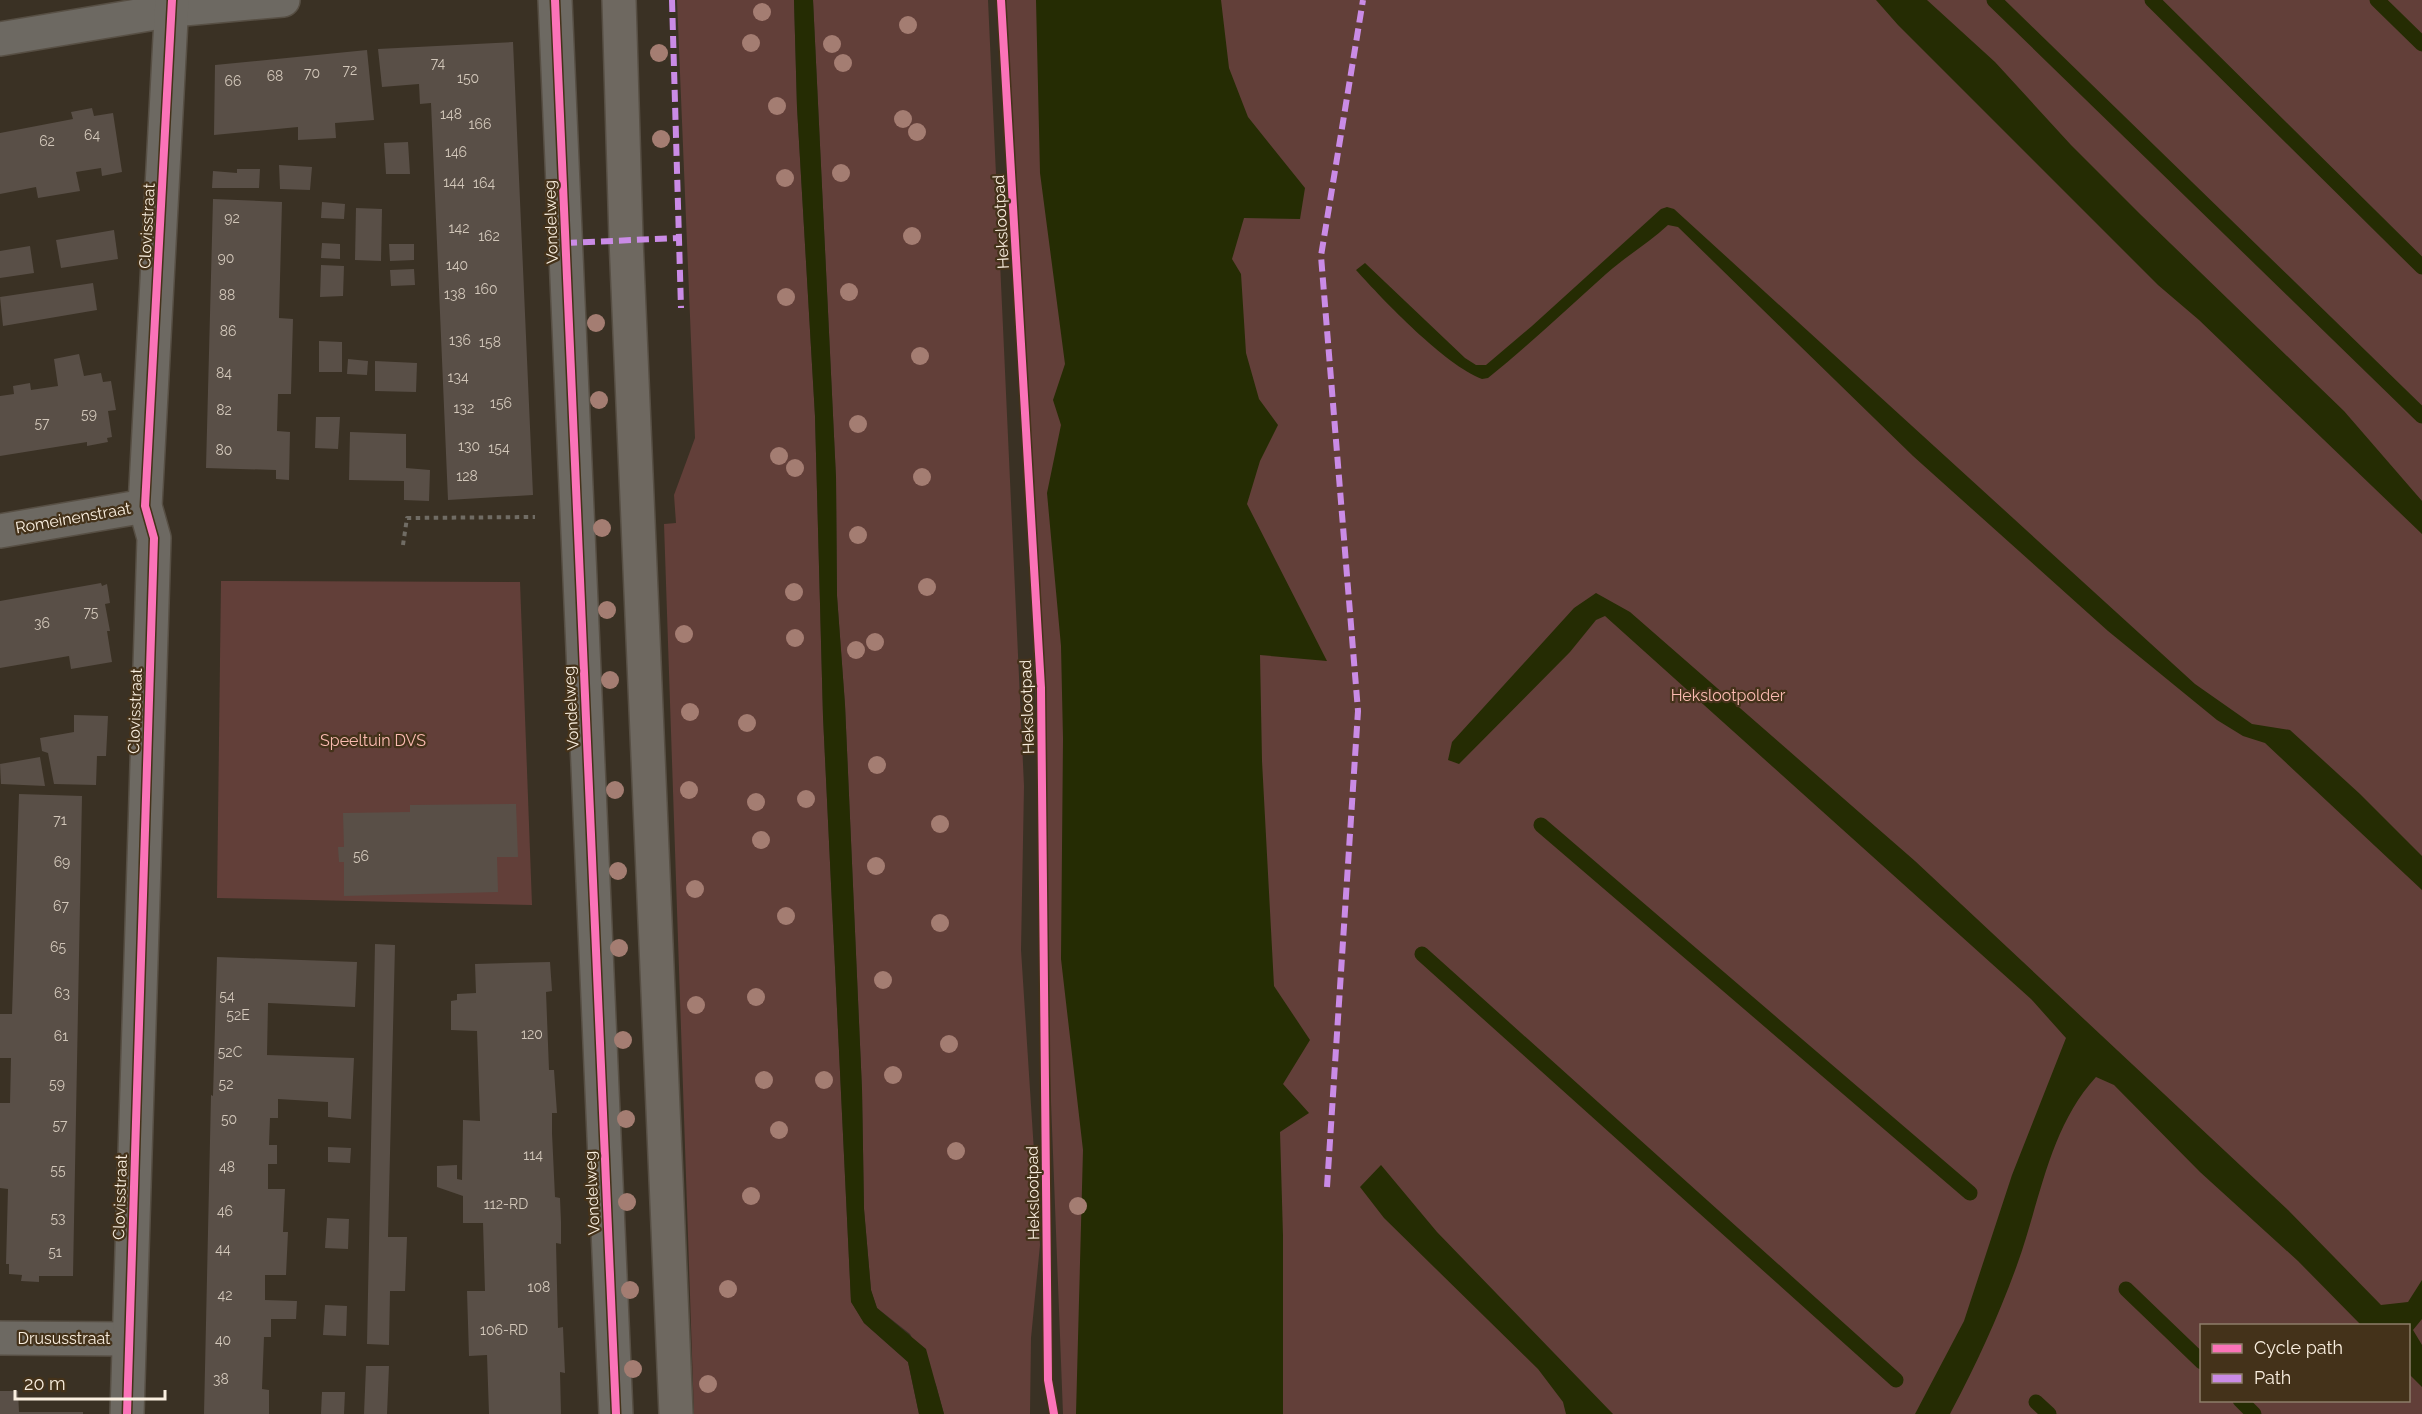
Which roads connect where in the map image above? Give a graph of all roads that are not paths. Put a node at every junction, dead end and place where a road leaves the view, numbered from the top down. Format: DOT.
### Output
graph roads {
  1 [pos="283,0"];
  2 [pos="555,0"];
  3 [pos="619,0"];
  4 [pos="173,5"];
  5 [pos="0,39"];
  6 [pos="145,506"];
  7 [pos="0,531"];
  8 [pos="0,1338"];
  9 [pos="129,1339"];
  10 [pos="127,1414"];
  11 [pos="616,1414"];
  12 [pos="676,1414"];
  1 -- 4 [label="street"];
  2 -- 11 [label="street, Vondelweg"];
  3 -- 12 [label="main road"];
  4 -- 5 [label="street"];
  4 -- 6 [label="street, Clovisstraat"];
  6 -- 7 [label="street, Romeinenstraat"];
  6 -- 9 [label="street, Clovisstraat"];
  8 -- 9 [label="street, Drususstraat"];
  9 -- 10 [label="street, Clovisstraat"];
}
